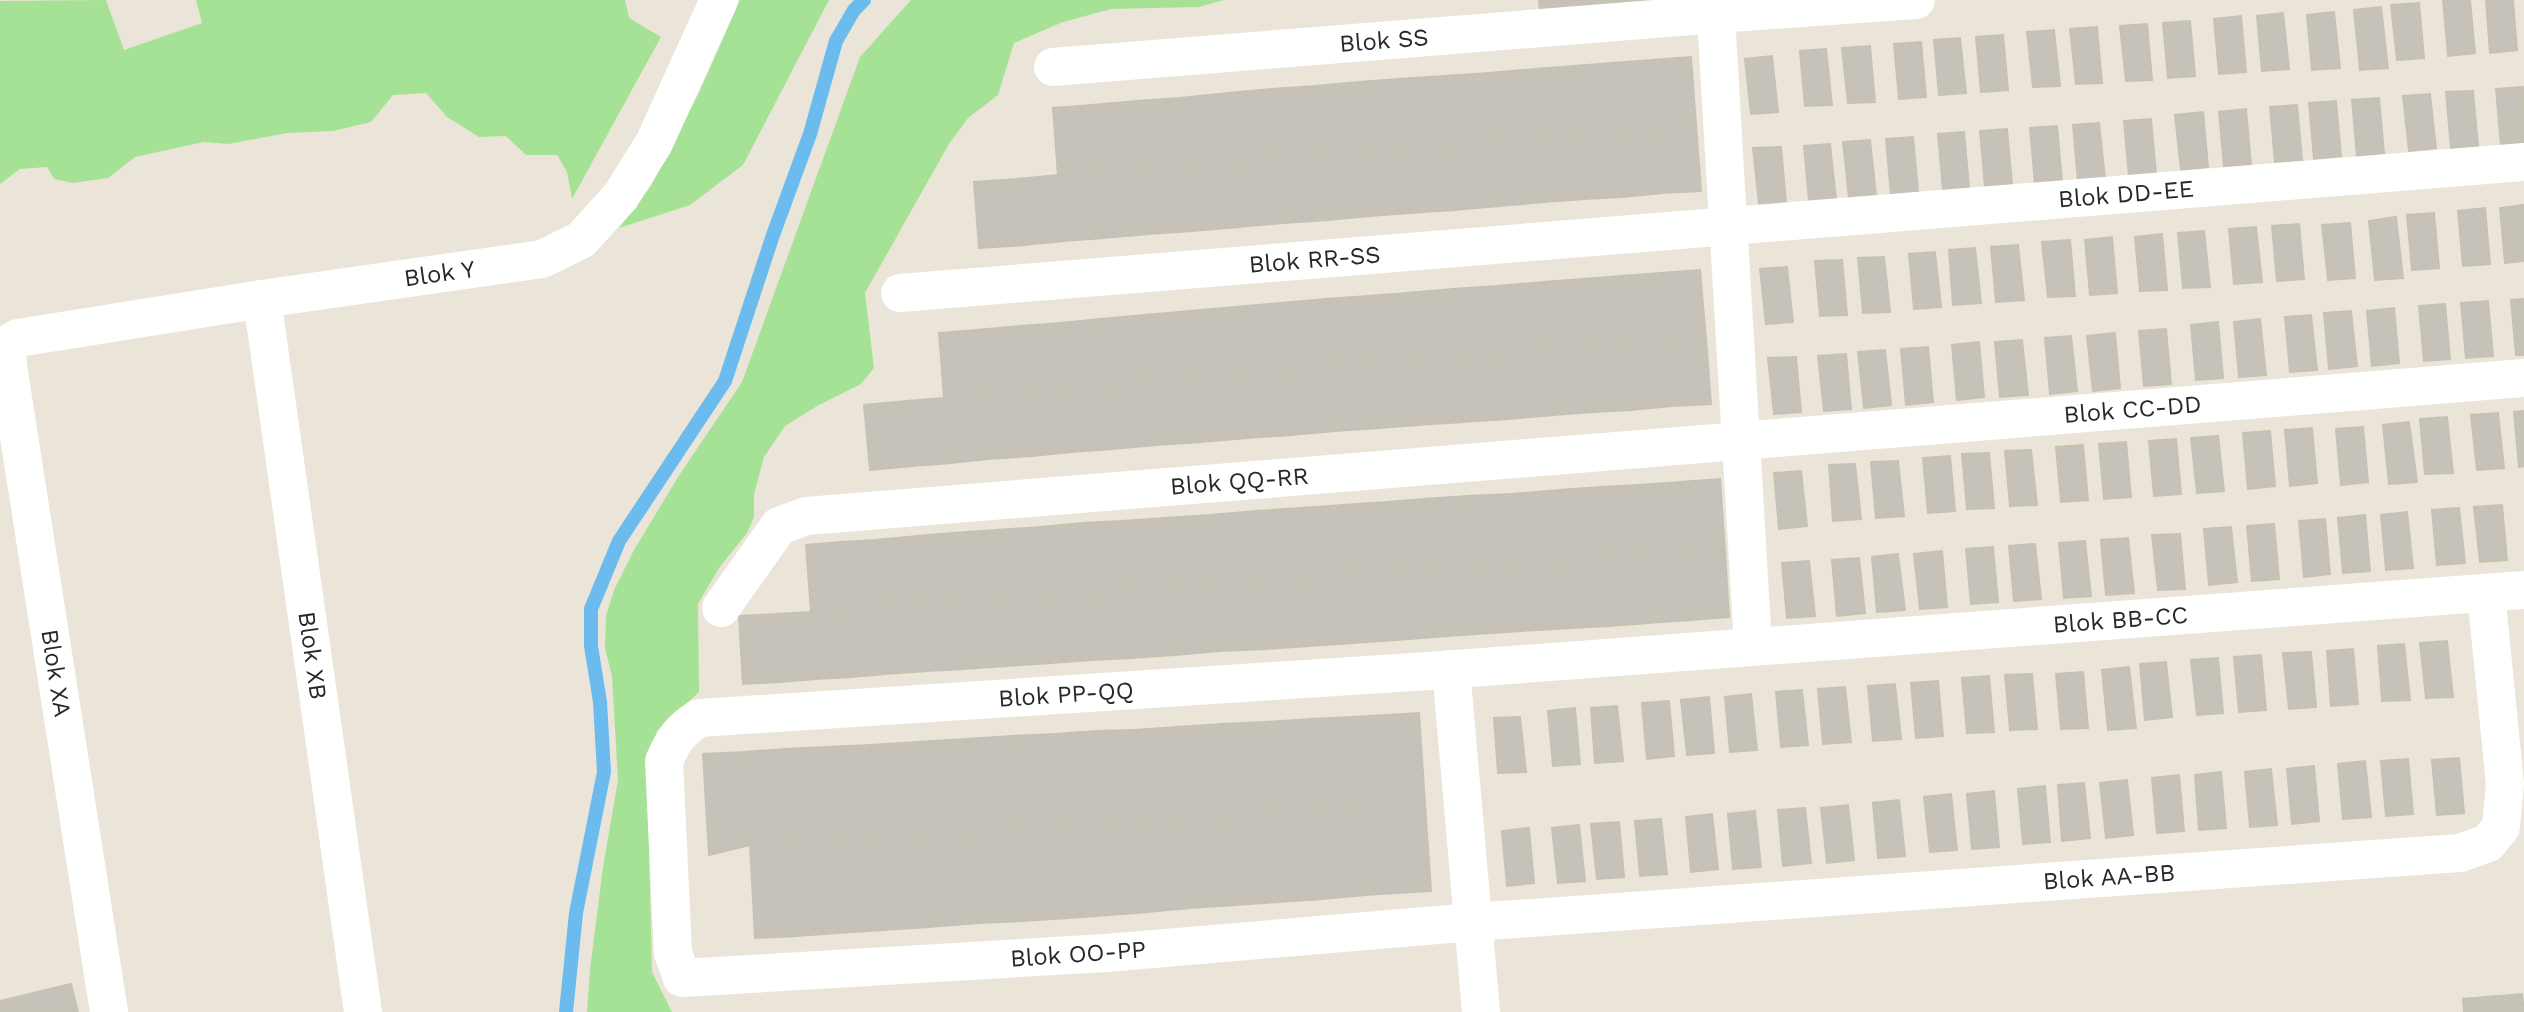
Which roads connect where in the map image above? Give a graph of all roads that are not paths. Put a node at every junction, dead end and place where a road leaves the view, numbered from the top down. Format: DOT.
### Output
graph roads {
  1 [pos="719,0"];
  2 [pos="1916,0"];
  3 [pos="1716,7"];
  4 [pos="1053,67"];
  5 [pos="2524,162"];
  6 [pos="1728,225"];
  7 [pos="900,293"];
  8 [pos="262,299"];
  9 [pos="18,338"];
  10 [pos="2524,378"];
  11 [pos="1740,440"];
  12 [pos="2524,590"];
  13 [pos="2486,593"];
  14 [pos="721,608"];
  15 [pos="1753,646"];
  16 [pos="1451,669"];
  17 [pos="1473,922"];
  18 [pos="682,978"];
  19 [pos="108,1012"];
  20 [pos="363,1012"];
  21 [pos="1481,1012"];
  1 -- 8 [label="street, Blok Y"];
  2 -- 3 [label="street, Blok SS"];
  3 -- 4 [label="street, Blok SS"];
  3 -- 6 [label="street"];
  5 -- 6 [label="street, Blok DD-EE"];
  6 -- 7 [label="street, Blok RR-SS"];
  6 -- 11 [label="street"];
  8 -- 9 [label="street, Blok Y"];
  8 -- 20 [label="street, Blok XB"];
  9 -- 19 [label="street, Blok XA"];
  10 -- 11 [label="street, Blok CC-DD"];
  11 -- 14 [label="street, Blok QQ-RR"];
  11 -- 15 [label="street"];
  12 -- 13 [label="street, Blok BB-CC"];
  13 -- 15 [label="street, Blok BB-CC"];
  13 -- 17 [label="street, Blok AA-BB"];
  15 -- 16 [label="street, Blok BB-CC"];
  16 -- 17 [label="street"];
  16 -- 18 [label="street, Blok PP-QQ"];
  17 -- 18 [label="street, Blok OO-PP"];
  17 -- 21 [label="street"];
}
